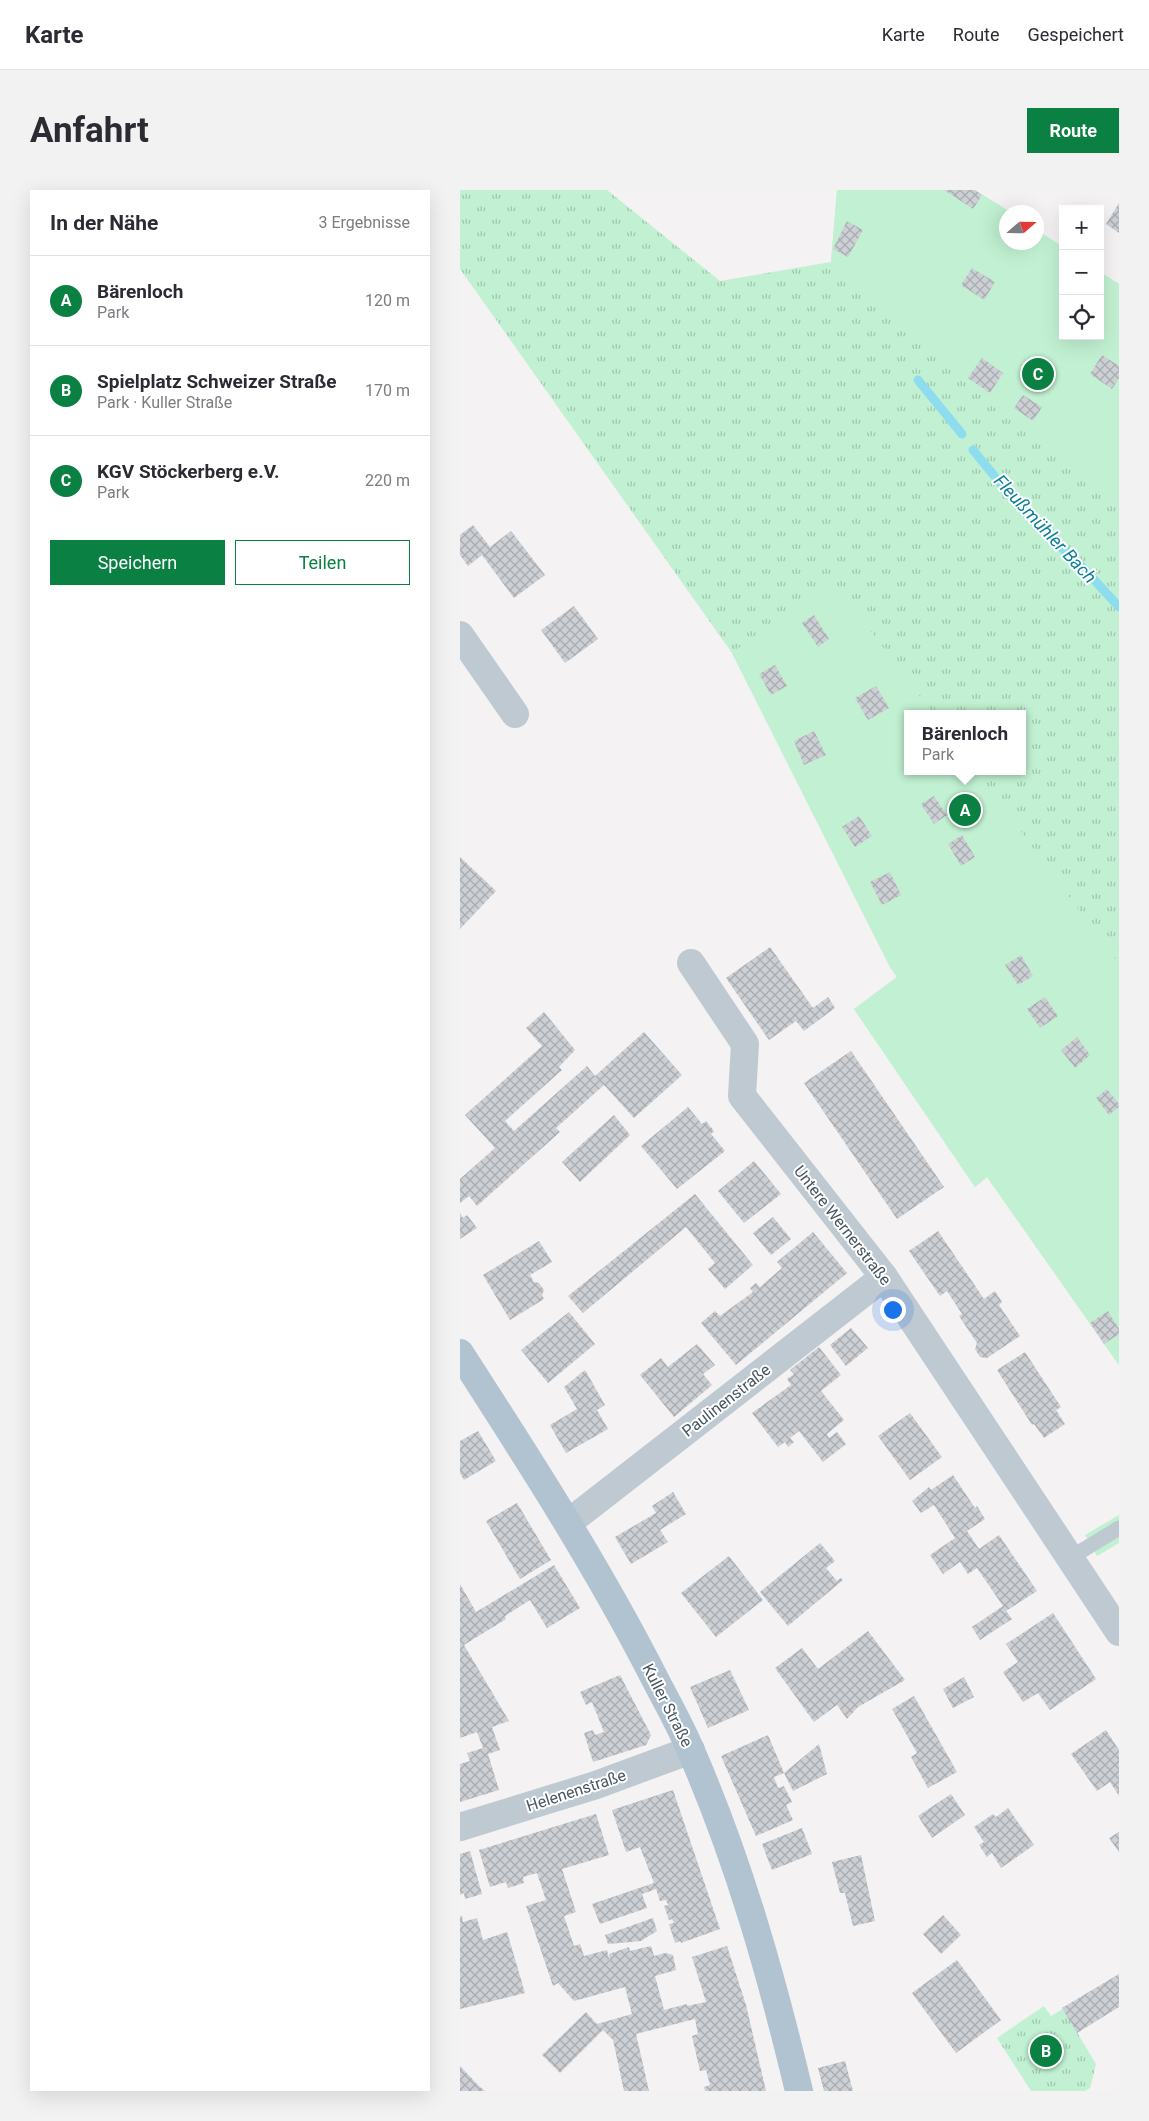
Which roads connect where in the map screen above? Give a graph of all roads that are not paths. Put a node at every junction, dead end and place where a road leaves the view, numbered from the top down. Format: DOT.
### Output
graph roads {
  1 [pos="460,635"];
  2 [pos="515,714"];
  3 [pos="691,963"];
  4 [pos="884,1276"];
  5 [pos="460,1353"];
  6 [pos="568,1523"];
  7 [pos="1119,1528"];
  8 [pos="1070,1558"];
  9 [pos="1119,1632"];
  10 [pos="691,1750"];
  11 [pos="460,1826"];
  12 [pos="799,2091"];
  1 -- 2 [label="street"];
  3 -- 4 [label="street, Untere Wernerstraße"];
  4 -- 6 [label="street, Paulinenstraße"];
  4 -- 8 [label="street, Untere Wernerstraße"];
  5 -- 6 [label="main road, Kuller Straße"];
  6 -- 10 [label="main road, Kuller Straße"];
  7 -- 8 [label="lane"];
  8 -- 9 [label="street, Untere Wernerstraße"];
  10 -- 11 [label="street, Helenenstraße"];
  10 -- 12 [label="main road, Kuller Straße"];
}
